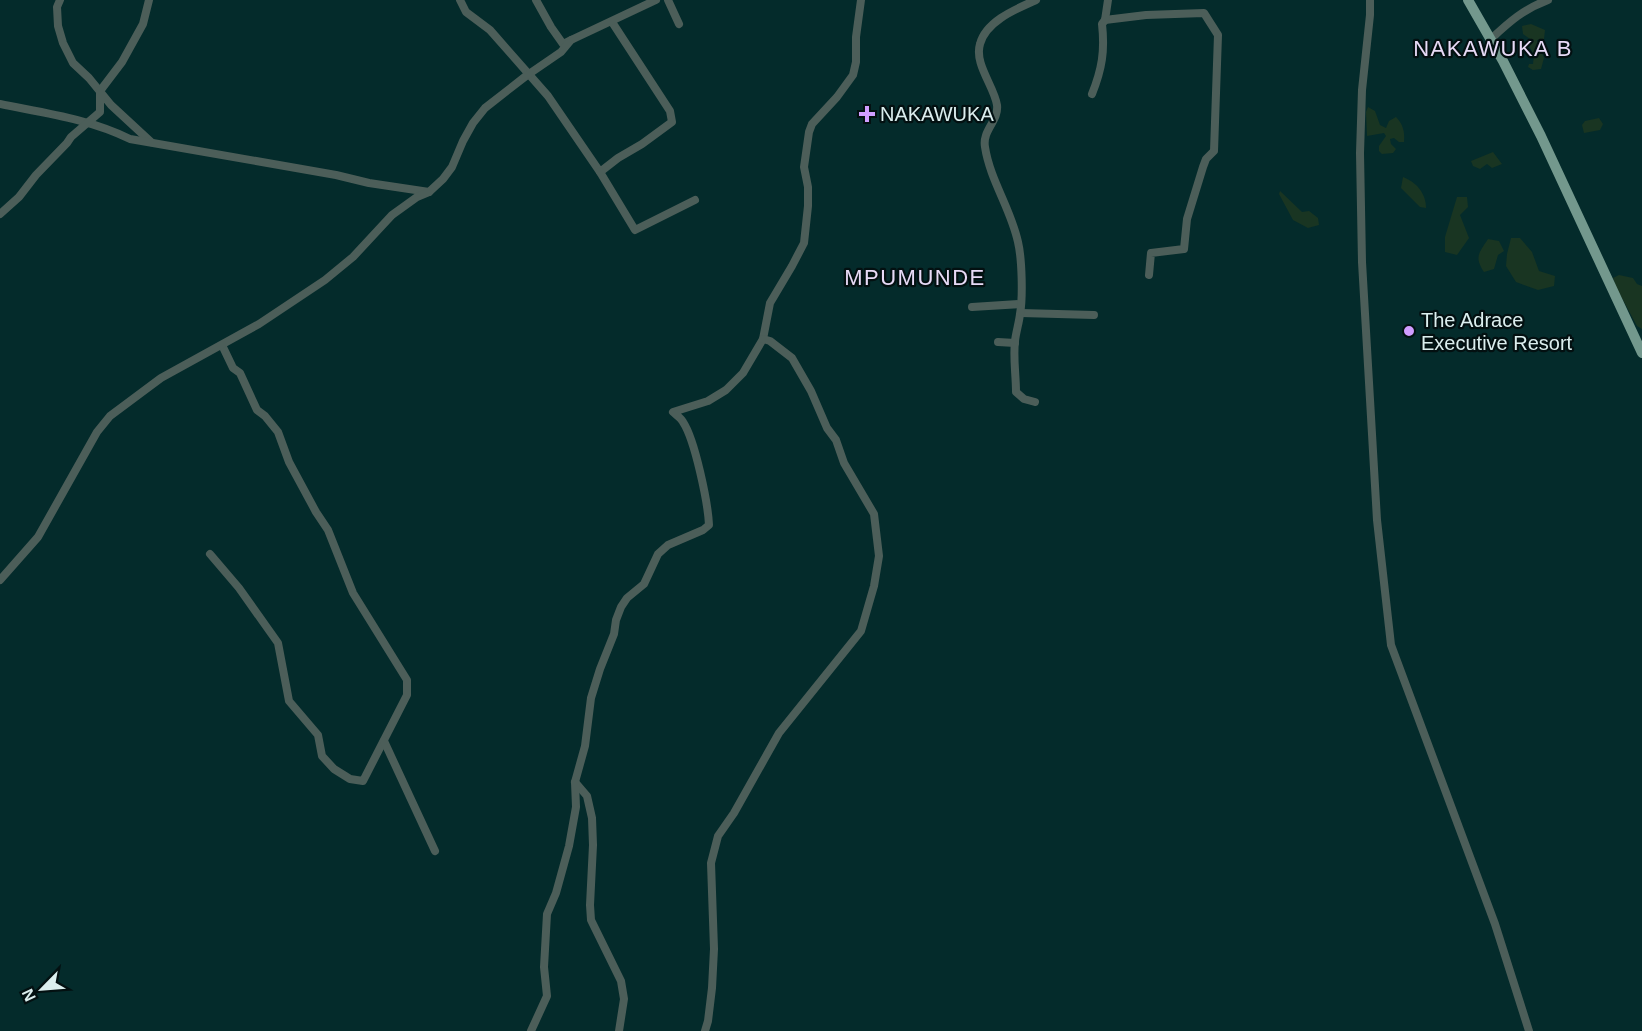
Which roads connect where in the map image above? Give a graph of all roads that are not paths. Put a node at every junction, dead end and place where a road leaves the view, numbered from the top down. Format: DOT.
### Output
graph roads {
  1 [pos="60,0"];
  2 [pos="149,0"];
  3 [pos="460,0"];
  4 [pos="537,0"];
  5 [pos="656,0"];
  6 [pos="668,0"];
  7 [pos="861,0"];
  8 [pos="1036,0"];
  9 [pos="1107,0"];
  10 [pos="1370,0"];
  11 [pos="1468,0"];
  12 [pos="1548,0"];
  13 [pos="1105,20"];
  14 [pos="612,22"];
  15 [pos="679,24"];
  16 [pos="1491,39"];
  17 [pos="571,40"];
  18 [pos="529,74"];
  19 [pos="100,91"];
  20 [pos="1092,94"];
  21 [pos="0,104"];
  22 [pos="88,122"];
  23 [pos="151,142"];
  24 [pos="600,172"];
  25 [pos="429,192"];
  26 [pos="695,200"];
  27 [pos="0,214"];
  28 [pos="1149,275"];
  29 [pos="972,307"];
  30 [pos="1020,309"];
  31 [pos="1094,315"];
  32 [pos="763,339"];
  33 [pos="998,342"];
  34 [pos="1015,343"];
  35 [pos="222,345"];
  36 [pos="1642,353"];
  37 [pos="1035,402"];
  38 [pos="210,554"];
  39 [pos="0,580"];
  40 [pos="384,741"];
  41 [pos="574,782"];
  42 [pos="435,851"];
  43 [pos="531,1031"];
  44 [pos="619,1031"];
  45 [pos="705,1031"];
  46 [pos="1529,1031"];
  1 -- 19 [label="street"];
  2 -- 19 [label="street"];
  3 -- 18 [label="street"];
  4 -- 17 [label="street"];
  5 -- 14 [label="street"];
  6 -- 15 [label="street"];
  7 -- 32 [label="street"];
  8 -- 30 [label="street"];
  9 -- 13 [label="street"];
  10 -- 46 [label="street"];
  11 -- 16 [label="main road"];
  12 -- 16 [label="street"];
  13 -- 20 [label="street"];
  13 -- 28 [label="street"];
  14 -- 17 [label="street"];
  14 -- 24 [label="street"];
  16 -- 36 [label="main road"];
  17 -- 18 [label="street"];
  18 -- 24 [label="street"];
  18 -- 25 [label="street"];
  19 -- 22 [label="street"];
  19 -- 23 [label="street"];
  21 -- 22 [label="street"];
  22 -- 23 [label="street"];
  22 -- 27 [label="street"];
  23 -- 25 [label="street"];
  24 -- 26 [label="street"];
  25 -- 35 [label="street"];
  29 -- 30 [label="street"];
  30 -- 31 [label="street"];
  30 -- 34 [label="street"];
  32 -- 41 [label="street"];
  32 -- 45 [label="street"];
  33 -- 34 [label="street"];
  34 -- 37 [label="street"];
  35 -- 39 [label="street"];
  35 -- 40 [label="street"];
  38 -- 40 [label="street"];
  40 -- 42 [label="street"];
  41 -- 43 [label="street"];
  41 -- 44 [label="street"];
}
